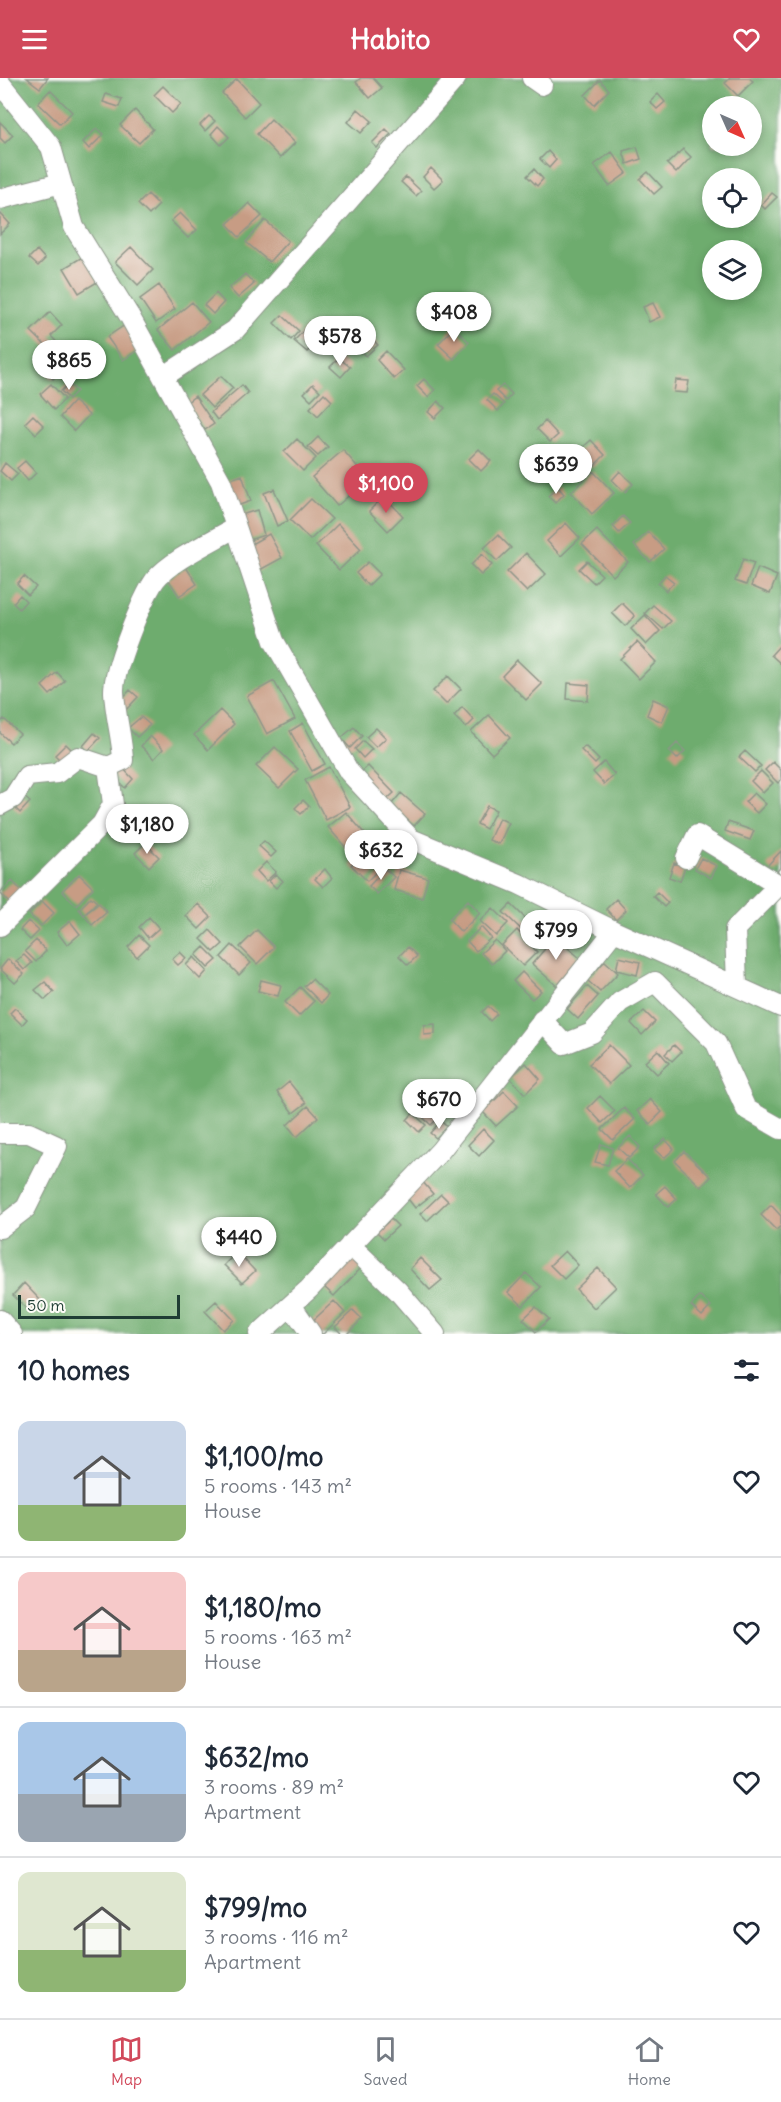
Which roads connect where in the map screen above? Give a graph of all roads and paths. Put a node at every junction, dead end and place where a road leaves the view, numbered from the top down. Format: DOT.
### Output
graph roads {
  1 [pos="456,78"];
  2 [pos="0,83"];
  3 [pos="61,183"];
  4 [pos="0,199"];
  5 [pos="163,377"];
  6 [pos="236,527"];
  7 [pos="108,767"];
  8 [pos="0,805"];
  9 [pos="686,858"];
  10 [pos="0,926"];
  11 [pos="614,931"];
  12 [pos="737,986"];
  13 [pos="781,1007"];
  14 [pos="542,1020"];
  15 [pos="781,1129"];
  16 [pos="0,1133"];
  17 [pos="0,1228"];
  18 [pos="350,1245"];
  19 [pos="291,1305"];
  20 [pos="0,1320"];
  21 [pos="12,1334"];
  22 [pos="259,1334"];
  23 [pos="311,1334"];
  24 [pos="435,1334"];
  1 -- 5 [label="street"];
  2 -- 3 [label="street"];
  3 -- 4 [label="street"];
  3 -- 5 [label="street"];
  5 -- 6 [label="street"];
  6 -- 7 [label="street"];
  6 -- 11 [label="street"];
  7 -- 8 [label="street"];
  7 -- 10 [label="street"];
  9 -- 12 [label="street"];
  11 -- 12 [label="street"];
  11 -- 14 [label="street"];
  12 -- 13 [label="street"];
  14 -- 15 [label="street"];
  14 -- 18 [label="street"];
  16 -- 17 [label="street"];
  18 -- 19 [label="street"];
  18 -- 24 [label="street"];
  19 -- 22 [label="street"];
  19 -- 23 [label="street"];
  20 -- 21 [label="street"];
}
